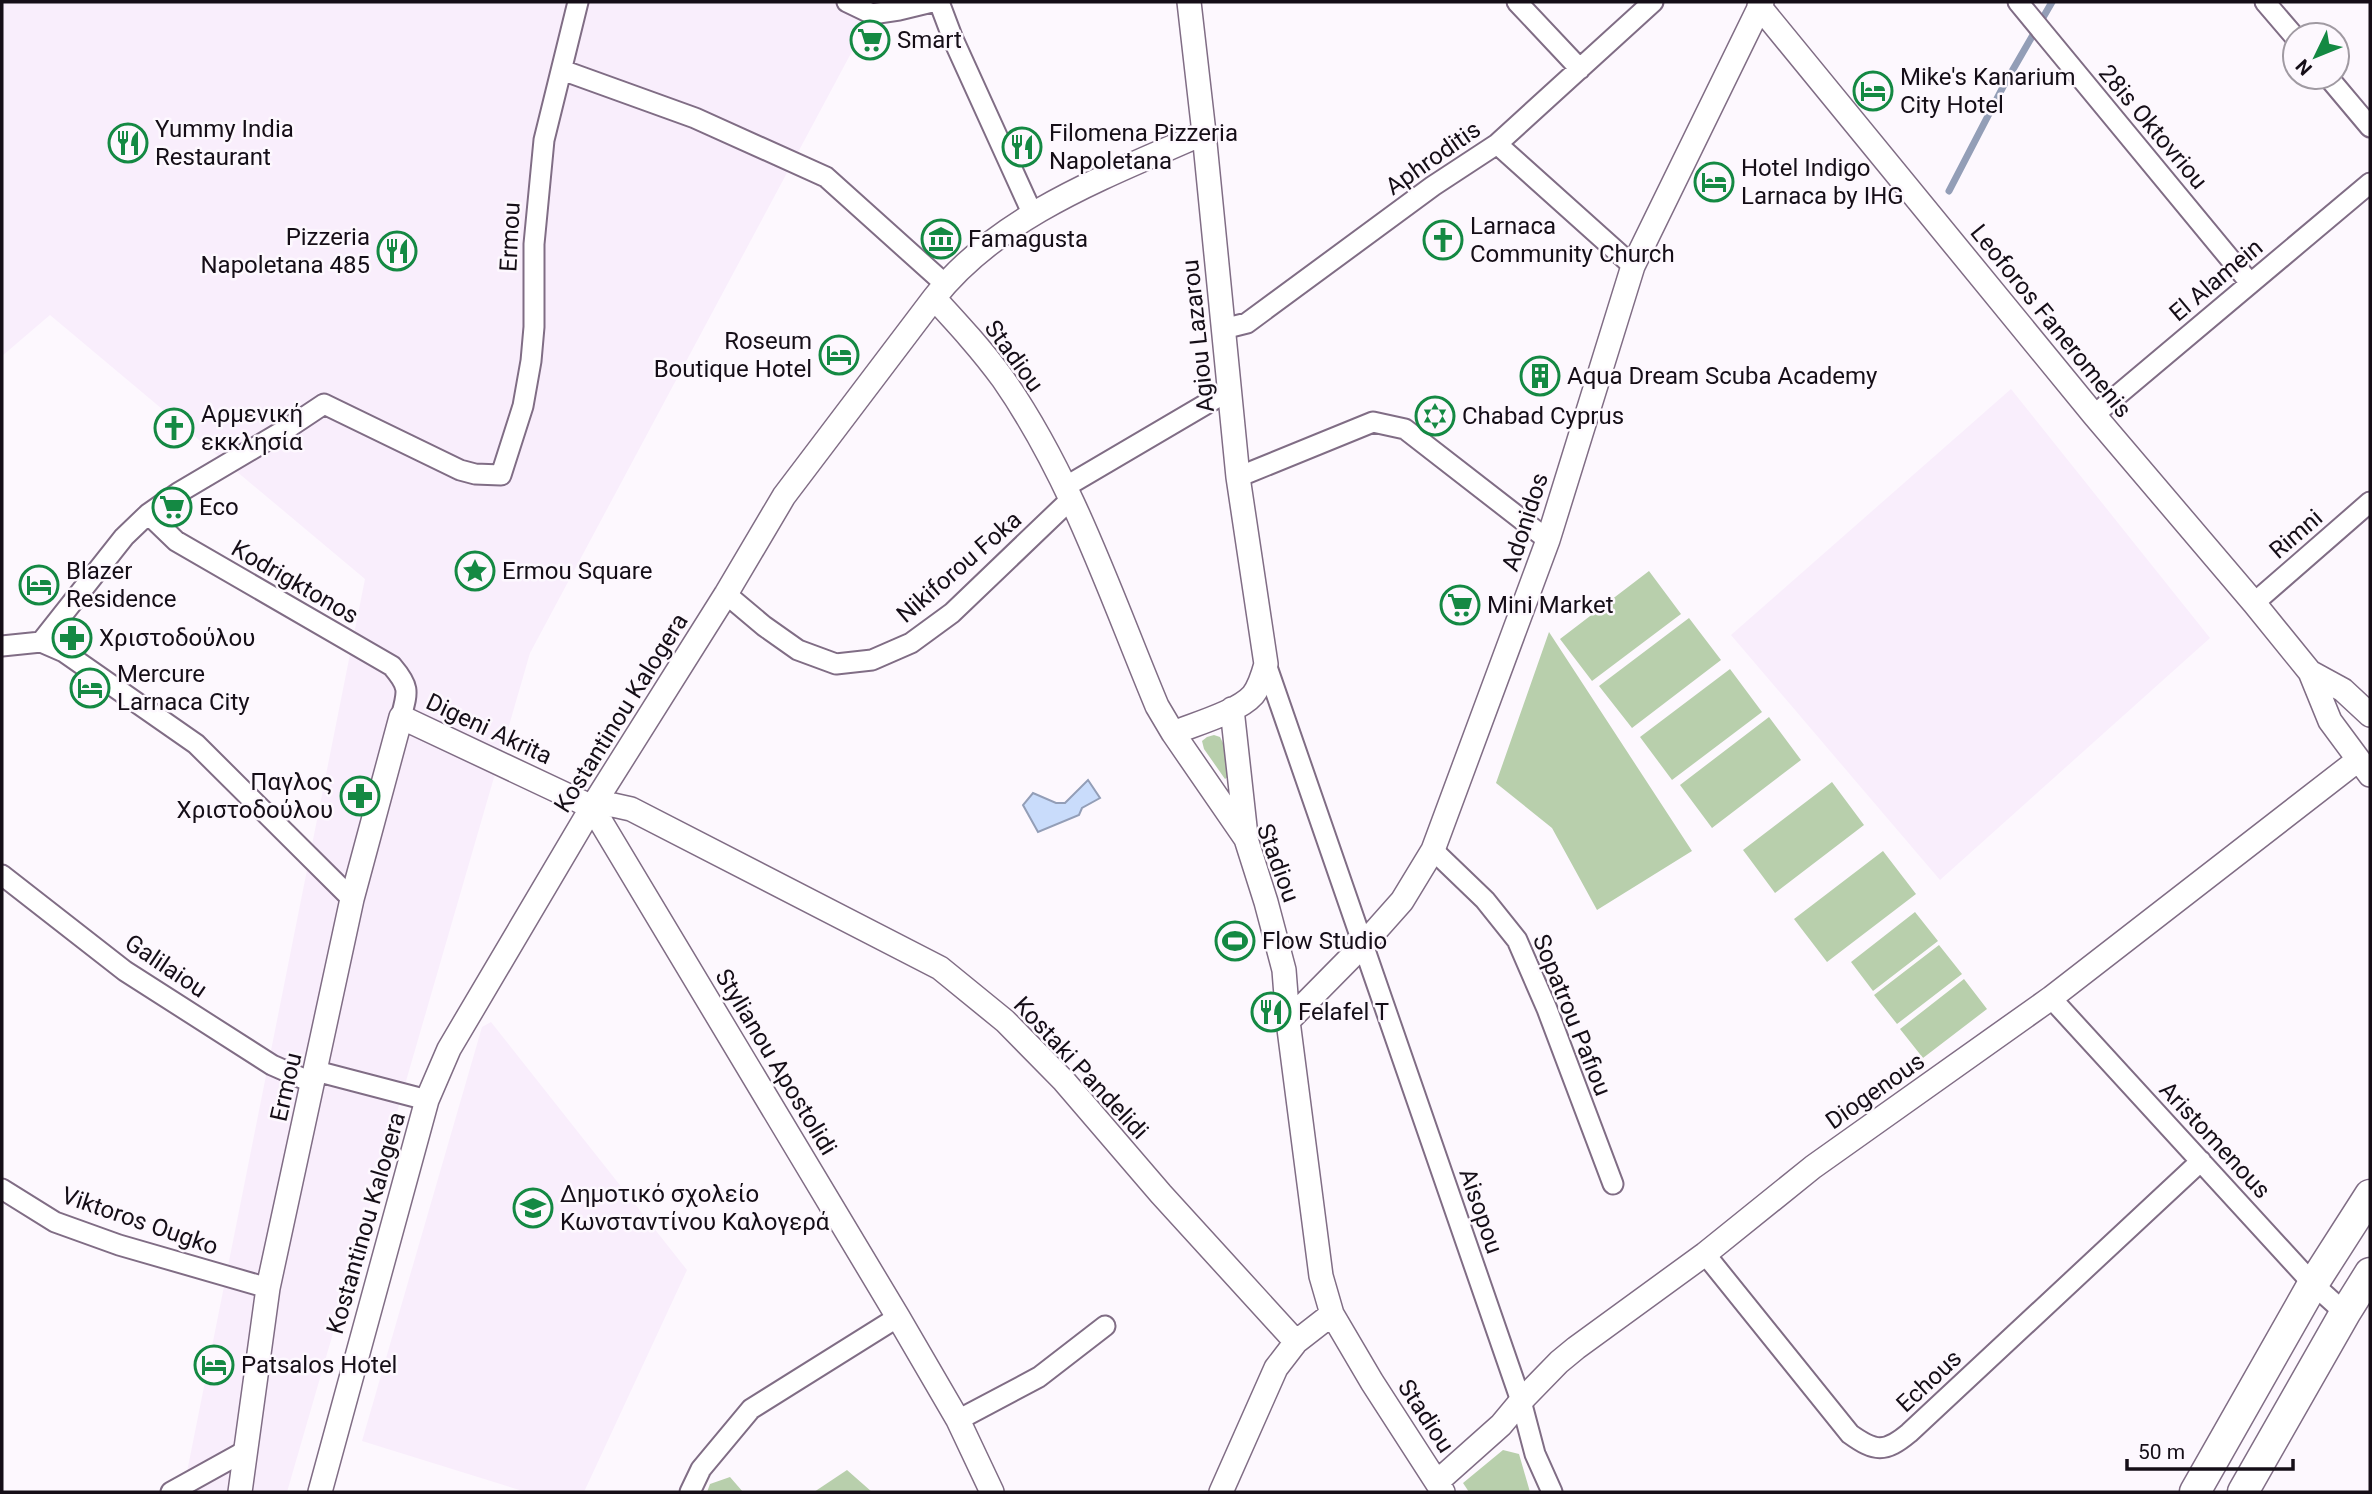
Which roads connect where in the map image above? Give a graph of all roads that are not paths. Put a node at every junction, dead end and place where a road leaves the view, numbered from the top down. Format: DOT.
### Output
graph roads {
  1 [pos="578,2"];
  2 [pos="847,2"];
  3 [pos="932,2"];
  4 [pos="939,2"];
  5 [pos="1189,2"];
  6 [pos="1517,2"];
  7 [pos="1653,2"];
  8 [pos="2018,2"];
  9 [pos="2266,2"];
  10 [pos="1759,3"];
  11 [pos="2282,21"];
  12 [pos="1580,69"];
  13 [pos="562,70"];
  14 [pos="2340,91"];
  15 [pos="2370,127"];
  16 [pos="1204,133"];
  17 [pos="1497,144"];
  18 [pos="2370,183"];
  19 [pos="1033,215"];
  20 [pos="1633,266"];
  21 [pos="2250,283"];
  22 [pos="940,291"];
  23 [pos="1223,329"];
  24 [pos="1230,390"];
  25 [pos="2094,415"];
  26 [pos="1238,477"];
  27 [pos="1068,494"];
  28 [pos="2370,502"];
  29 [pos="148,514"];
  30 [pos="1548,540"];
  31 [pos="726,594"];
  32 [pos="2254,603"];
  33 [pos="41,642"];
  34 [pos="2,646"];
  35 [pos="1266,664"];
  36 [pos="2310,672"];
  37 [pos="404,707"];
  38 [pos="1232,709"];
  39 [pos="2370,715"];
  40 [pos="1173,733"];
  41 [pos="2364,767"];
  42 [pos="592,807"];
  43 [pos="1246,839"];
  44 [pos="1433,850"];
  45 [pos="2,875"];
  46 [pos="352,899"];
  47 [pos="1362,946"];
  48 [pos="2051,998"];
  49 [pos="1288,1021"];
  50 [pos="315,1077"];
  51 [pos="427,1100"];
  52 [pos="2201,1161"];
  53 [pos="1613,1184"];
  54 [pos="2,1189"];
  55 [pos="2370,1195"];
  56 [pos="1704,1254"];
  57 [pos="2370,1273"];
  58 [pos="2313,1284"];
  59 [pos="268,1288"];
  60 [pos="2345,1313"];
  61 [pos="1332,1314"];
  62 [pos="898,1317"];
  63 [pos="1105,1326"];
  64 [pos="1296,1342"];
  65 [pos="1521,1401"];
  66 [pos="958,1420"];
  67 [pos="245,1451"];
  68 [pos="1440,1487"];
  69 [pos="172,1492"];
  70 [pos="240,1492"];
  71 [pos="320,1492"];
  72 [pos="690,1492"];
  73 [pos="992,1492"];
  74 [pos="1221,1492"];
  75 [pos="1552,1492"];
  76 [pos="2196,1492"];
  77 [pos="2244,1492"];
  1 -- 13 [label="street, Ermou"];
  2 -- 3 [label="street"];
  4 -- 19 [label="street"];
  5 -- 16 [label="street, Agiou Lazarou"];
  6 -- 12 [label="street"];
  7 -- 12 [label="street, Aphroditis"];
  8 -- 21 [label="street, 28is Oktovriou"];
  9 -- 11 [label="street"];
  10 -- 20 [label="street, Adonidos"];
  10 -- 25 [label="street, Leoforos Faneromenis"];
  12 -- 17 [label="street, Aphroditis"];
  13 -- 22 [label="street, Stadiou"];
  13 -- 29 [label="street, Ermou"];
  14 -- 15 [label="street"];
  16 -- 19 [label="street, Kostantinou Kalogera"];
  16 -- 23 [label="street, Agiou Lazarou"];
  17 -- 20 [label="street"];
  17 -- 23 [label="street, Aphroditis"];
  18 -- 21 [label="street, El Alamein"];
  19 -- 22 [label="street, Kostantinou Kalogera"];
  20 -- 30 [label="street, Adonidos"];
  21 -- 25 [label="street, El Alamein"];
  22 -- 27 [label="street, Stadiou"];
  22 -- 31 [label="street, Kostantinou Kalogera"];
  23 -- 24 [label="street, Agiou Lazarou"];
  24 -- 26 [label="street, Agiou Lazarou"];
  24 -- 27 [label="street, Nikiforou Foka"];
  25 -- 32 [label="street, Leoforos Faneromenis"];
  26 -- 30 [label="street"];
  26 -- 35 [label="street, Agiou Lazarou"];
  27 -- 31 [label="street, Nikiforou Foka"];
  27 -- 40 [label="street, Stadiou"];
  28 -- 32 [label="street, Rimni"];
  29 -- 33 [label="street"];
  29 -- 37 [label="street, Kodrigktonos"];
  30 -- 44 [label="street, Adonidos"];
  31 -- 42 [label="street, Kostantinou Kalogera"];
  32 -- 36 [label="street, Leoforos Faneromenis"];
  33 -- 34 [label="street"];
  33 -- 46 [label="street"];
  35 -- 38 [label="street"];
  35 -- 47 [label="street, Agiou Lazarou"];
  36 -- 39 [label="street, Leoforos Faneromenis"];
  36 -- 41 [label="street, Leoforos Faneromenis"];
  37 -- 42 [label="street, Digeni Akrita"];
  37 -- 46 [label="street, Ermou"];
  38 -- 40 [label="street"];
  38 -- 43 [label="street"];
  40 -- 43 [label="street, Stadiou"];
  41 -- 48 [label="street, Diogenous"];
  42 -- 51 [label="street, Kostantinou Kalogera"];
  42 -- 62 [label="street, Stylianou Apostolidi"];
  42 -- 64 [label="street, Kostaki Pandelidi"];
  43 -- 49 [label="street, Stadiou"];
  44 -- 47 [label="street, Adonidos"];
  44 -- 53 [label="street, Sopatrou Pafiou"];
  45 -- 50 [label="street, Galilaiou"];
  46 -- 50 [label="street, Ermou"];
  47 -- 49 [label="street, Adonidos"];
  47 -- 65 [label="street, Aisopou"];
  48 -- 52 [label="street, Aristomenous"];
  48 -- 56 [label="street, Diogenous"];
  49 -- 61 [label="street, Stadiou"];
  50 -- 51 [label="street, Galilaiou"];
  50 -- 59 [label="street, Ermou"];
  51 -- 71 [label="street, Kostantinou Kalogera"];
  52 -- 56 [label="street, Echous"];
  52 -- 58 [label="street, Aristomenous"];
  54 -- 59 [label="street, Viktoros Ougko"];
  55 -- 58 [label="main road"];
  56 -- 65 [label="street, Diogenous"];
  57 -- 60 [label="main road"];
  58 -- 60 [label="street, Aristomenous"];
  58 -- 76 [label="main road"];
  59 -- 67 [label="street, Ermou"];
  60 -- 77 [label="main road"];
  61 -- 64 [label="street"];
  61 -- 68 [label="street, Stadiou"];
  62 -- 66 [label="street, Stylianou Apostolidi"];
  62 -- 72 [label="street"];
  63 -- 66 [label="street"];
  64 -- 74 [label="street"];
  65 -- 68 [label="street, Diogenous"];
  65 -- 75 [label="street, Aisopou"];
  66 -- 73 [label="street, Stylianou Apostolidi"];
  67 -- 69 [label="street"];
  67 -- 70 [label="street, Ermou"];
}
